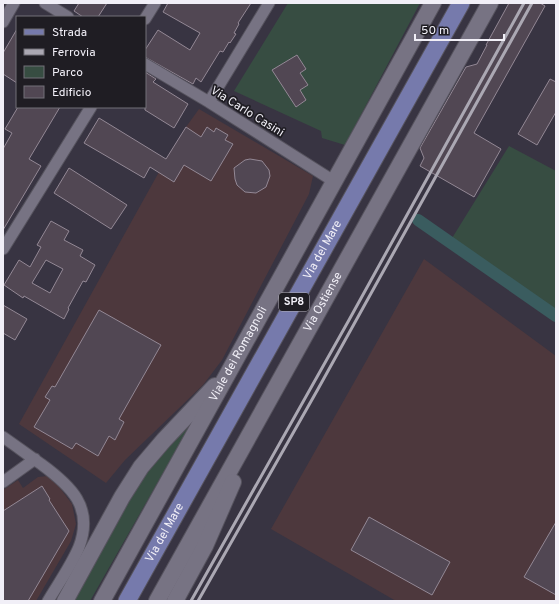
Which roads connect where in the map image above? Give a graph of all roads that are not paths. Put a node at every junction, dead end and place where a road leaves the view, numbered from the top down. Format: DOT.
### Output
graph roads {
  1 [pos="14,3"];
  2 [pos="45,3"];
  3 [pos="155,3"];
  4 [pos="269,3"];
  5 [pos="433,3"];
  6 [pos="461,3"];
  7 [pos="490,3"];
  8 [pos="66,16"];
  9 [pos="146,17"];
  10 [pos="3,22"];
  11 [pos="146,65"];
  12 [pos="209,102"];
  13 [pos="90,108"];
  14 [pos="335,182"];
  15 [pos="3,249"];
  16 [pos="231,369"];
  17 [pos="263,412"];
  18 [pos="3,437"];
  19 [pos="35,459"];
  20 [pos="3,482"];
  21 [pos="48,601"];
  22 [pos="65,601"];
  23 [pos="102,601"];
  24 [pos="127,601"];
  25 [pos="157,601"];
  26 [pos="175,601"];
  1 -- 10 [label="street"];
  2 -- 8 [label="street"];
  3 -- 9 [label="street"];
  4 -- 12 [label="street"];
  5 -- 14 [label="main road, Viale dei Romagnoli"];
  6 -- 24 [label="main road, Via del Mare / SP8"];
  7 -- 17 [label="main road, Via Ostiense"];
  11 -- 12 [label="street, Via Carlo Casini"];
  12 -- 14 [label="street, Via Carlo Casini"];
  13 -- 15 [label="street"];
  14 -- 16 [label="main road, Viale dei Romagnoli"];
  16 -- 22 [label="main road"];
  16 -- 23 [label="main road, Viale dei Romagnoli"];
  17 -- 25 [label="main road, Via Ostiense"];
  17 -- 26 [label="main road"];
  18 -- 19 [label="street"];
  19 -- 20 [label="street"];
  19 -- 21 [label="street"];
}
